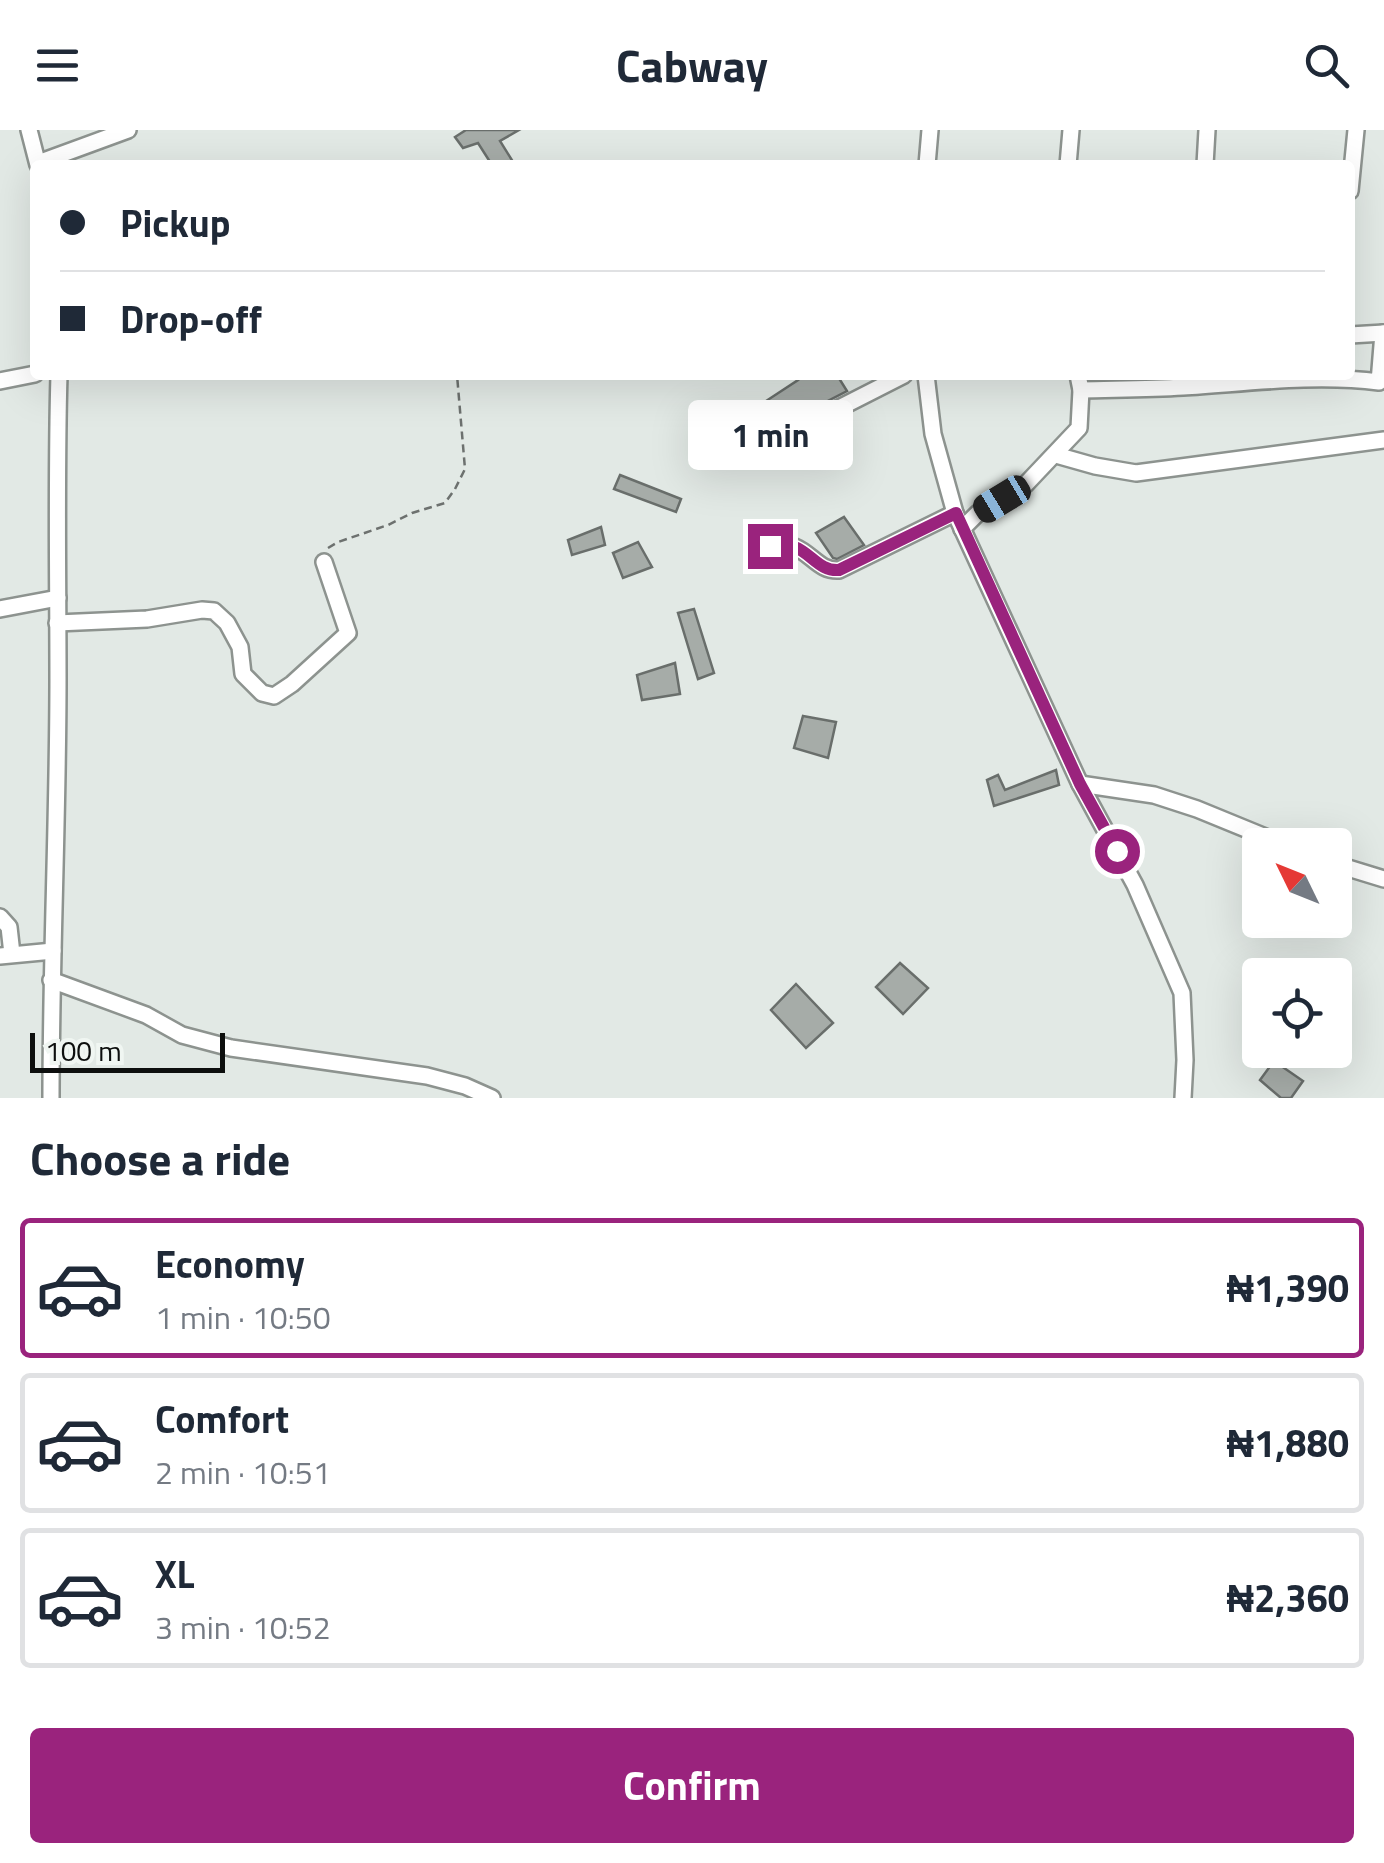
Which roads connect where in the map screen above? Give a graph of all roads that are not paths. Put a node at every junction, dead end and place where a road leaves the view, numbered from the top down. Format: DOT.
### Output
graph roads {
  1 [pos="29,130"];
  2 [pos="128,130"];
  3 [pos="930,130"];
  4 [pos="1070,130"];
  5 [pos="1207,130"];
  6 [pos="1356,130"];
  7 [pos="37,160"];
  8 [pos="49,160"];
  9 [pos="927,160"];
  10 [pos="1068,160"];
  11 [pos="1206,160"];
  12 [pos="1353,160"];
  13 [pos="1384,333"];
  14 [pos="1355,335"];
  15 [pos="30,375"];
  16 [pos="1355,379"];
  17 [pos="59,380"];
  18 [pos="894,380"];
  19 [pos="927,380"];
  20 [pos="1280,380"];
  21 [pos="0,381"];
  22 [pos="1079,383"];
  23 [pos="794,431"];
  24 [pos="1384,440"];
  25 [pos="1056,455"];
  26 [pos="959,521"];
  27 [pos="770,546"];
  28 [pos="324,562"];
  29 [pos="58,598"];
  30 [pos="0,609"];
  31 [pos="57,623"];
  32 [pos="1080,784"];
  33 [pos="1243,828"];
  34 [pos="1352,869"];
  35 [pos="1384,879"];
  36 [pos="0,916"];
  37 [pos="53,951"];
  38 [pos="6,954"];
  39 [pos="51,980"];
  40 [pos="51,1098"];
  41 [pos="492,1098"];
  42 [pos="1183,1098"];
  1 -- 7 [label="street"];
  2 -- 8 [label="street"];
  3 -- 9 [label="street"];
  4 -- 10 [label="street"];
  5 -- 11 [label="street"];
  6 -- 12 [label="street"];
  13 -- 14 [label="street"];
  13 -- 16 [label="street"];
  15 -- 21 [label="street"];
  17 -- 29 [label="street"];
  18 -- 23 [label="street"];
  19 -- 26 [label="street"];
  20 -- 22 [label="street"];
  22 -- 25 [label="street"];
  24 -- 25 [label="street"];
  25 -- 26 [label="street"];
  26 -- 27 [label="street"];
  26 -- 32 [label="street"];
  28 -- 31 [label="street"];
  29 -- 30 [label="street"];
  29 -- 31 [label="street"];
  31 -- 37 [label="street"];
  32 -- 33 [label="street"];
  32 -- 42 [label="street"];
  34 -- 35 [label="street"];
  36 -- 38 [label="street"];
  37 -- 38 [label="street"];
  37 -- 39 [label="street"];
  39 -- 40 [label="street"];
  39 -- 41 [label="street"];
}
